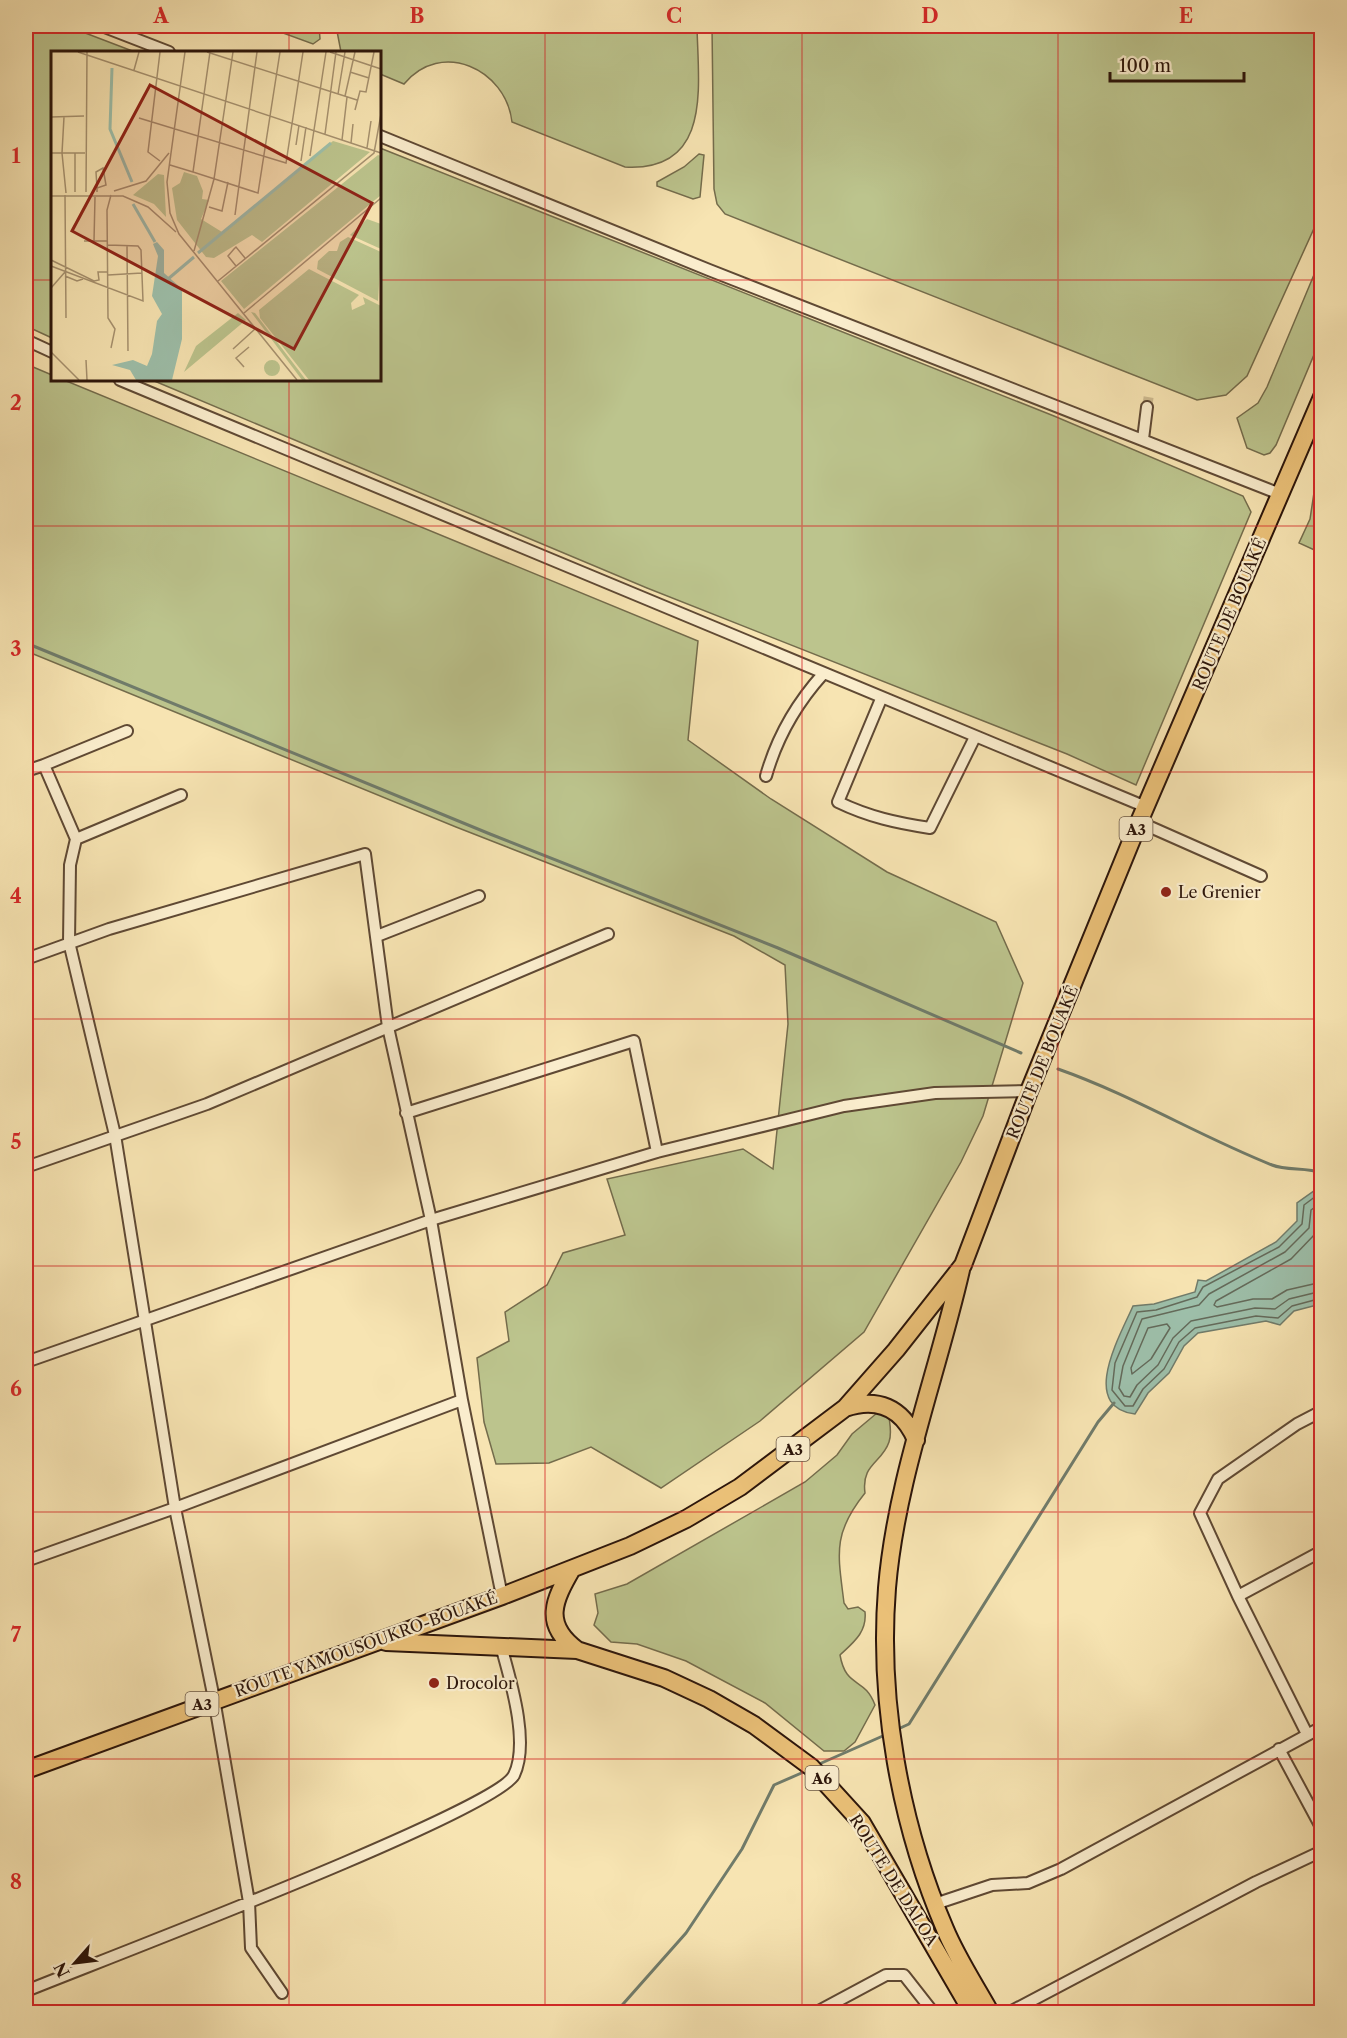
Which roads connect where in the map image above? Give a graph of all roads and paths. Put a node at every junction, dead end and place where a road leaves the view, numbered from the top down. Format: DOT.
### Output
graph roads {
  1 [pos="102,26"];
  2 [pos="166,51"];
  3 [pos="381,136"];
  4 [pos="26,340"];
  5 [pos="51,352"];
  6 [pos="122,381"];
  7 [pos="1322,397"];
  8 [pos="1147,407"];
  9 [pos="1143,440"];
  10 [pos="1280,494"];
  11 [pos="824,674"];
  12 [pos="881,699"];
  13 [pos="127,731"];
  14 [pos="975,737"];
  15 [pos="44,765"];
  16 [pos="26,771"];
  17 [pos="766,776"];
  18 [pos="181,795"];
  19 [pos="1142,815"];
  20 [pos="76,839"];
  21 [pos="1261,876"];
  22 [pos="479,896"];
  23 [pos="608,934"];
  24 [pos="377,936"];
  25 [pos="69,942"];
  26 [pos="26,959"];
  27 [pos="388,1028"];
  28 [pos="1029,1091"];
  29 [pos="406,1113"];
  30 [pos="115,1135"];
  31 [pos="657,1152"];
  32 [pos="26,1167"];
  33 [pos="431,1220"];
  34 [pos="963,1265"];
  35 [pos="144,1321"];
  36 [pos="26,1362"];
  37 [pos="462,1400"];
  38 [pos="845,1408"];
  39 [pos="1322,1411"];
  40 [pos="916,1440"];
  41 [pos="175,1508"];
  42 [pos="1322,1551"];
  43 [pos="26,1561"];
  44 [pos="572,1569"];
  45 [pos="502,1596"];
  46 [pos="1238,1596"];
  47 [pos="379,1641"];
  48 [pos="501,1646"];
  49 [pos="577,1650"];
  50 [pos="214,1700"];
  51 [pos="1322,1727"];
  52 [pos="1307,1734"];
  53 [pos="1279,1749"];
  54 [pos="26,1770"];
  55 [pos="1322,1828"];
  56 [pos="1322,1851"];
  57 [pos="249,1902"];
  58 [pos="935,1904"];
  59 [pos="916,1913"];
  60 [pos="26,1991"];
  61 [pos="282,1994"];
  62 [pos="817,2013"];
  63 [pos="933,2013"];
  64 [pos="972,2013"];
  65 [pos="990,2013"];
  66 [pos="1010,2013"];
  1 -- 2 [label="street"];
  3 -- 9 [label="street"];
  4 -- 5 [label="street"];
  6 -- 11 [label="street"];
  7 -- 10 [label="highway, ROUTE DE BOUAKÉ / A3"];
  8 -- 9 [label="street"];
  9 -- 10 [label="street"];
  10 -- 19 [label="highway, ROUTE DE BOUAKÉ / A3"];
  11 -- 12 [label="street"];
  11 -- 17 [label="street"];
  12 -- 14 [label="street"];
  12 -- 14 [label="street"];
  13 -- 15 [label="street"];
  14 -- 19 [label="street"];
  15 -- 16 [label="street"];
  15 -- 20 [label="street"];
  18 -- 20 [label="street"];
  19 -- 21 [label="street"];
  19 -- 28 [label="highway, ROUTE DE BOUAKÉ / A3"];
  20 -- 25 [label="street"];
  22 -- 24 [label="street"];
  23 -- 27 [label="street"];
  24 -- 25 [label="street"];
  24 -- 27 [label="street"];
  25 -- 26 [label="street"];
  25 -- 30 [label="street"];
  27 -- 29 [label="street"];
  27 -- 30 [label="street"];
  28 -- 31 [label="street"];
  28 -- 34 [label="highway, ROUTE DE BOUAKÉ / A3"];
  29 -- 31 [label="street"];
  29 -- 33 [label="street"];
  30 -- 32 [label="street"];
  30 -- 35 [label="street"];
  31 -- 33 [label="street"];
  33 -- 35 [label="street"];
  33 -- 37 [label="street"];
  34 -- 38 [label="highway, ROUTE DE BOUAKÉ / A3"];
  34 -- 40 [label="highway, ROUTE DE DALOA"];
  35 -- 36 [label="street"];
  35 -- 41 [label="street"];
  37 -- 41 [label="street"];
  37 -- 45 [label="street"];
  38 -- 40 [label="highway"];
  38 -- 44 [label="highway, ROUTE DE BOUAKÉ / A3"];
  39 -- 46 [label="street"];
  40 -- 58 [label="highway, ROUTE DE DALOA"];
  41 -- 43 [label="street"];
  41 -- 50 [label="street"];
  42 -- 46 [label="street"];
  44 -- 45 [label="highway, ROUTE YAMOUSOUKRO-BOUAKÉ / A3"];
  44 -- 49 [label="highway"];
  45 -- 47 [label="highway, ROUTE YAMOUSOUKRO-BOUAKÉ / A3"];
  46 -- 52 [label="street"];
  47 -- 48 [label="highway, A6"];
  47 -- 50 [label="highway, ROUTE YAMOUSOUKRO-BOUAKÉ / A3"];
  48 -- 49 [label="highway, A6"];
  48 -- 57 [label="street"];
  49 -- 59 [label="highway, ROUTE DE DALOA / A6"];
  50 -- 54 [label="highway, ROUTE YAMOUSOUKRO-BOUAKÉ / A3"];
  50 -- 57 [label="street"];
  51 -- 52 [label="street"];
  52 -- 53 [label="street"];
  53 -- 55 [label="street"];
  53 -- 58 [label="street"];
  56 -- 66 [label="street"];
  57 -- 60 [label="street"];
  57 -- 61 [label="street"];
  58 -- 59 [label="highway"];
  58 -- 65 [label="highway, ROUTE DE DALOA"];
  59 -- 64 [label="highway, ROUTE DE DALOA / A6"];
  62 -- 63 [label="street"];
}
